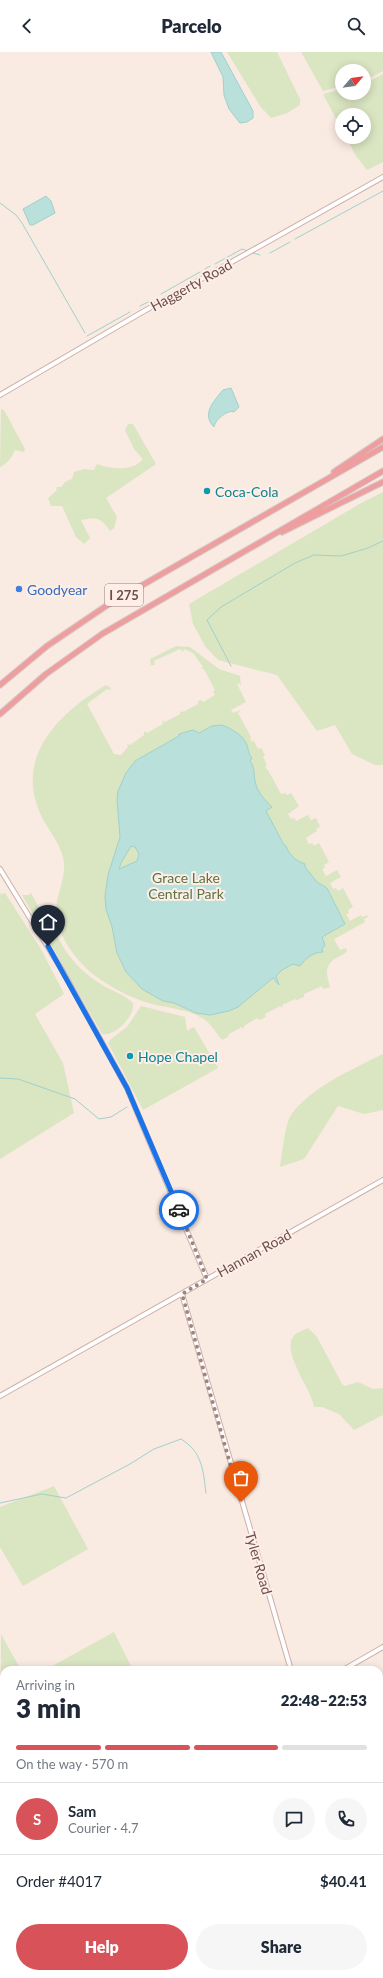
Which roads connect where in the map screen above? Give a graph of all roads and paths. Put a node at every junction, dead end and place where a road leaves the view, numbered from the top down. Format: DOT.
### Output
graph roads {
  1 [pos="383,177"];
  2 [pos="0,395"];
  3 [pos="383,439"];
  4 [pos="383,447"];
  5 [pos="383,471"];
  6 [pos="383,482"];
  7 [pos="295,498"];
  8 [pos="265,539"];
  9 [pos="0,685"];
  10 [pos="0,714"];
  11 [pos="0,869"];
  12 [pos="383,1180"];
  13 [pos="207,1279"];
  14 [pos="182,1294"];
  15 [pos="0,1396"];
  16 [pos="383,1647"];
  17 [pos="290,1666"];
  18 [pos="350,1666"];
  1 -- 2 [label="street, Haggerty Road"];
  3 -- 7 [label="highway"];
  4 -- 7 [label="highway, I 275"];
  5 -- 8 [label="highway, I 275"];
  6 -- 8 [label="highway"];
  7 -- 9 [label="highway, I 275"];
  8 -- 10 [label="highway, I 275"];
  11 -- 13 [label="street"];
  12 -- 13 [label="street, Hannan Road"];
  13 -- 14 [label="street, Hannan Road"];
  14 -- 15 [label="street, Hannan Road"];
  14 -- 17 [label="street, Tyler Road"];
  16 -- 18 [label="street"];
}
